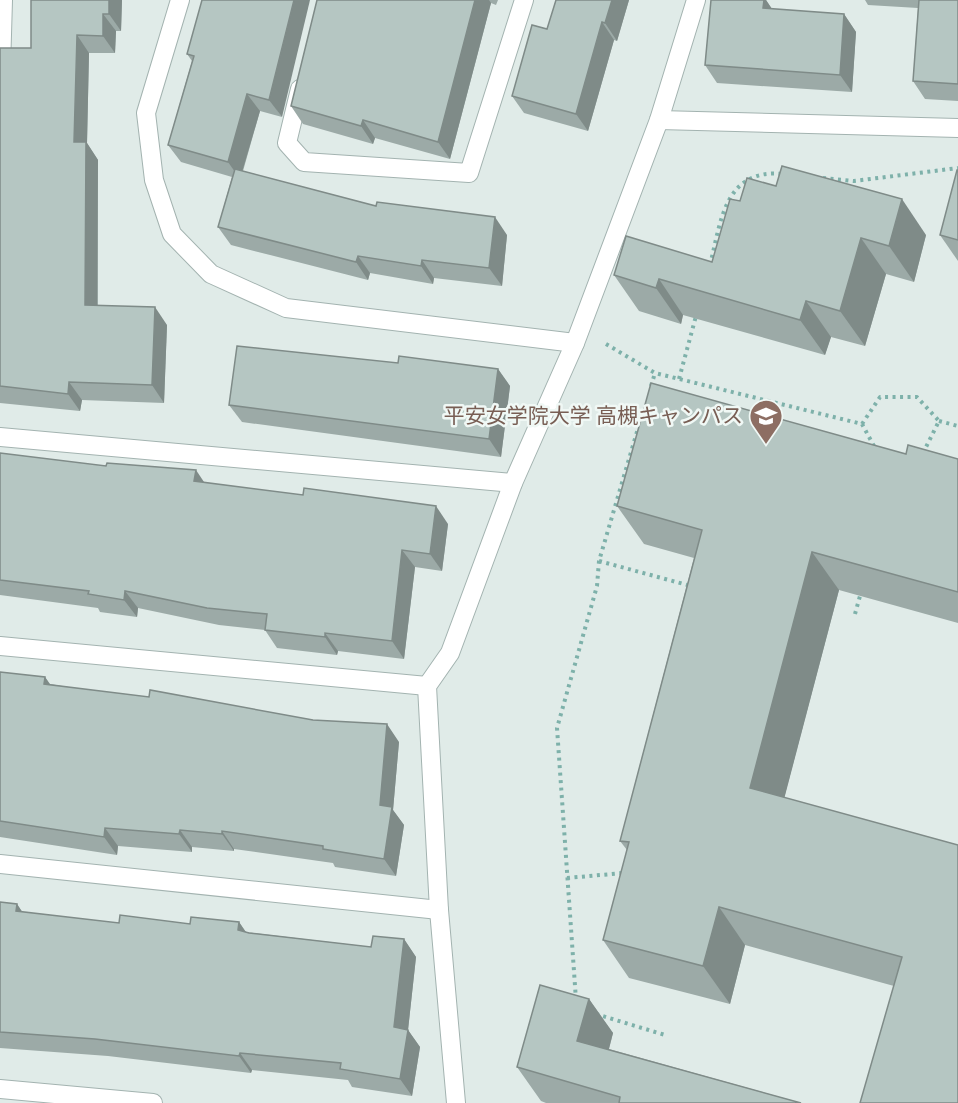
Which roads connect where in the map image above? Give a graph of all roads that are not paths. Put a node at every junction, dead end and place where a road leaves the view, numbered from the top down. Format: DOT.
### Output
graph roads {
  1 [pos="3,0"];
  2 [pos="180,0"];
  3 [pos="524,0"];
  4 [pos="696,0"];
  5 [pos="303,77"];
  6 [pos="0,103"];
  7 [pos="659,120"];
  8 [pos="958,128"];
  9 [pos="575,344"];
  10 [pos="0,438"];
  11 [pos="513,483"];
  12 [pos="0,646"];
  13 [pos="427,686"];
  14 [pos="0,864"];
  15 [pos="439,910"];
  16 [pos="0,1089"];
  17 [pos="153,1103"];
  18 [pos="456,1103"];
  1 -- 6 [label="street"];
  2 -- 9 [label="street"];
  3 -- 5 [label="street"];
  4 -- 7 [label="street"];
  7 -- 8 [label="street"];
  7 -- 9 [label="street"];
  9 -- 11 [label="street"];
  10 -- 11 [label="street"];
  11 -- 13 [label="street"];
  12 -- 13 [label="street"];
  13 -- 15 [label="street"];
  14 -- 15 [label="street"];
  15 -- 18 [label="street"];
  16 -- 17 [label="street"];
}
